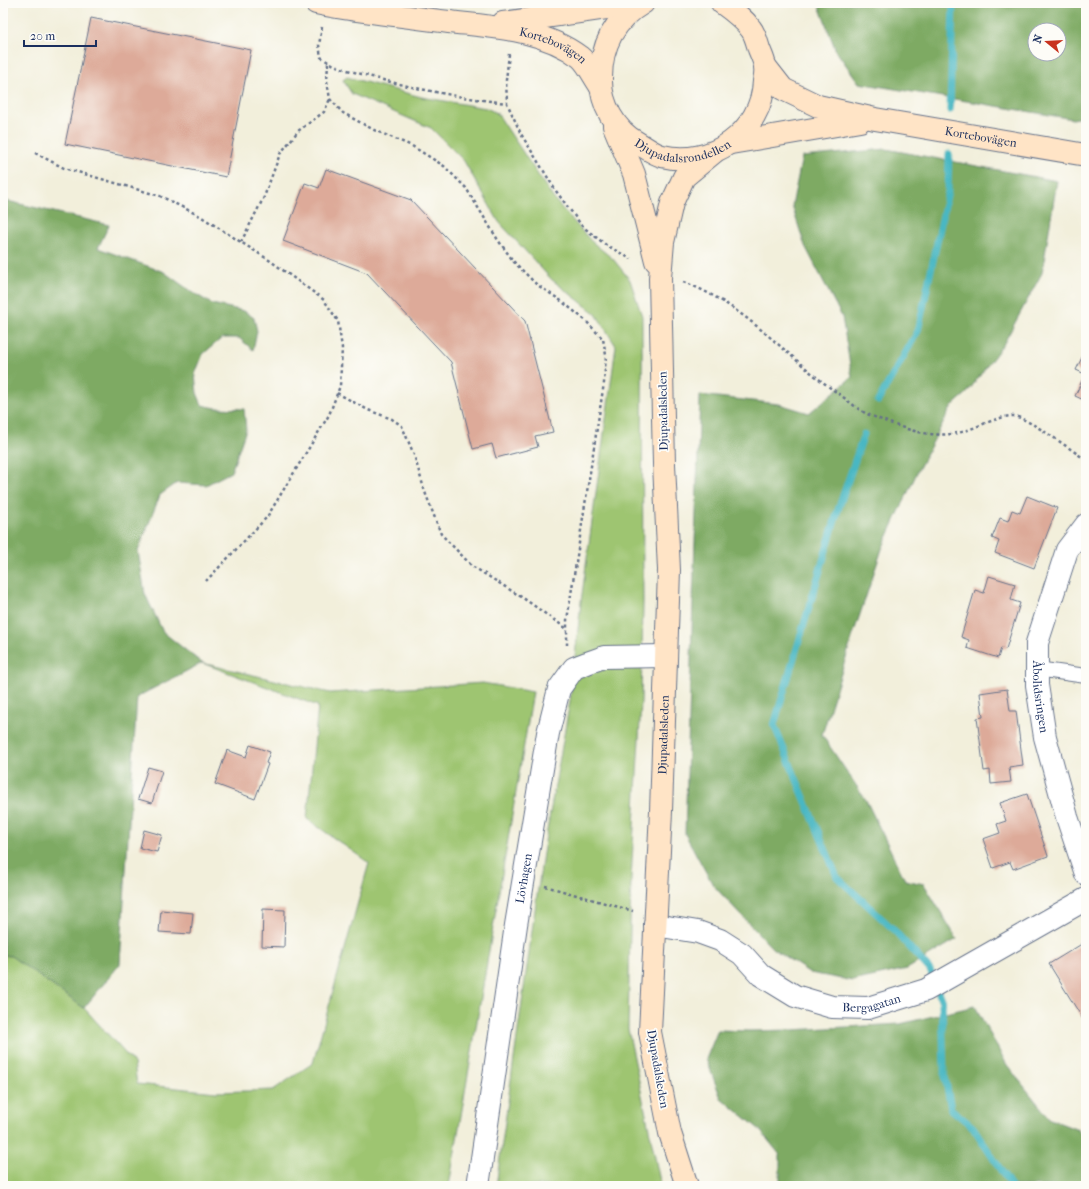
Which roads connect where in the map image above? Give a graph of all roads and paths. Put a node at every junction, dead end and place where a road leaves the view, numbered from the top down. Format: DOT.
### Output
graph roads {
  1 [pos="643,3"];
  2 [pos="722,3"];
  3 [pos="320,4"];
  4 [pos="739,10"];
  5 [pos="490,26"];
  6 [pos="509,53"];
  7 [pos="328,63"];
  8 [pos="765,66"];
  9 [pos="601,87"];
  10 [pos="330,99"];
  11 [pos="507,103"];
  12 [pos="611,118"];
  13 [pos="875,119"];
  14 [pos="722,148"];
  15 [pos="35,153"];
  16 [pos="1086,155"];
  17 [pos="242,242"];
  18 [pos="636,262"];
  19 [pos="669,279"];
  20 [pos="337,393"];
  21 [pos="1086,460"];
  22 [pos="1086,525"];
  23 [pos="206,581"];
  24 [pos="567,629"];
  25 [pos="665,656"];
  26 [pos="574,668"];
  27 [pos="1037,669"];
  28 [pos="1086,676"];
  29 [pos="1086,874"];
  30 [pos="524,880"];
  31 [pos="1086,899"];
  32 [pos="655,925"];
  33 [pos="478,1186"];
  34 [pos="688,1186"];
  1 -- 5 [label="street, Kortebovägen"];
  1 -- 9 [label="street, Djupadalsrondellen"];
  2 -- 4 [label="street, Djupadalsrondellen"];
  3 -- 5 [label="street, Kortebovägen"];
  3 -- 7 [label="path"];
  4 -- 8 [label="street, Djupadalsrondellen"];
  5 -- 9 [label="street, Kortebovägen"];
  6 -- 11 [label="path"];
  7 -- 10 [label="path"];
  7 -- 11 [label="path"];
  8 -- 13 [label="street, Kortebovägen"];
  8 -- 14 [label="street, Djupadalsrondellen"];
  9 -- 12 [label="street, Djupadalsrondellen"];
  10 -- 17 [label="path"];
  10 -- 24 [label="path"];
  11 -- 18 [label="path"];
  12 -- 14 [label="street, Djupadalsrondellen"];
  12 -- 19 [label="street, Djupadalsleden"];
  13 -- 14 [label="street, Kortebovägen"];
  13 -- 16 [label="street, Kortebovägen"];
  14 -- 19 [label="street, Djupadalsleden"];
  15 -- 17 [label="path"];
  17 -- 20 [label="path"];
  19 -- 21 [label="path"];
  19 -- 25 [label="street, Djupadalsleden"];
  20 -- 23 [label="path"];
  20 -- 24 [label="path"];
  22 -- 27 [label="street, Åbolidsringen"];
  24 -- 26 [label="path"];
  25 -- 26 [label="street"];
  25 -- 32 [label="street, Djupadalsleden"];
  26 -- 30 [label="street, Lövhagen"];
  27 -- 28 [label="lane"];
  27 -- 29 [label="street, Åbolidsringen"];
  30 -- 32 [label="path"];
  30 -- 33 [label="street, Lövhagen"];
  31 -- 32 [label="street, Bergagatan"];
  32 -- 34 [label="street, Djupadalsleden"];
}
